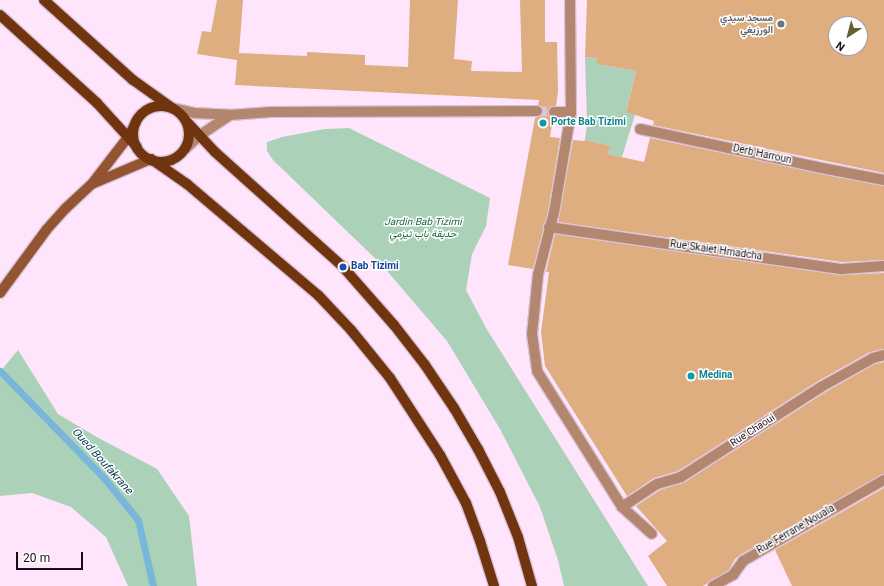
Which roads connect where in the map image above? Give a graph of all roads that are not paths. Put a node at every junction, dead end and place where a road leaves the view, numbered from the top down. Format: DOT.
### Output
graph roads {
  1 [pos="44,0"];
  2 [pos="570,0"];
  3 [pos="0,15"];
  4 [pos="173,108"];
  5 [pos="537,111"];
  6 [pos="554,112"];
  7 [pos="571,112"];
  8 [pos="230,114"];
  9 [pos="186,121"];
  10 [pos="136,122"];
  11 [pos="640,129"];
  12 [pos="200,135"];
  13 [pos="128,137"];
  14 [pos="137,147"];
  15 [pos="185,149"];
  16 [pos="150,159"];
  17 [pos="884,180"];
  18 [pos="92,184"];
  19 [pos="549,227"];
  20 [pos="884,266"];
  21 [pos="0,293"];
  22 [pos="884,355"];
  23 [pos="884,480"];
  24 [pos="622,507"];
  25 [pos="652,534"];
  26 [pos="494,586"];
  27 [pos="532,586"];
  28 [pos="713,586"];
  1 -- 4 [label="main road"];
  2 -- 7 [label="street"];
  3 -- 13 [label="main road"];
  4 -- 8 [label="street"];
  4 -- 9 [label="main road"];
  4 -- 10 [label="main road"];
  5 -- 8 [label="street"];
  6 -- 7 [label="street"];
  7 -- 19 [label="street"];
  8 -- 12 [label="street"];
  9 -- 12 [label="main road"];
  9 -- 15 [label="main road"];
  10 -- 13 [label="street"];
  10 -- 14 [label="main road"];
  11 -- 17 [label="street, Derb Harroun"];
  12 -- 15 [label="street"];
  12 -- 27 [label="main road"];
  13 -- 14 [label="main road"];
  13 -- 18 [label="street"];
  14 -- 16 [label="main road"];
  15 -- 16 [label="main road"];
  16 -- 18 [label="street"];
  16 -- 26 [label="main road"];
  18 -- 21 [label="street"];
  19 -- 20 [label="street, Rue Skaiet Hmadcha"];
  19 -- 24 [label="street"];
  22 -- 24 [label="street, Rue Chaoui"];
  23 -- 28 [label="street, Rue Ferrane Nouala"];
  24 -- 25 [label="street"];
}
